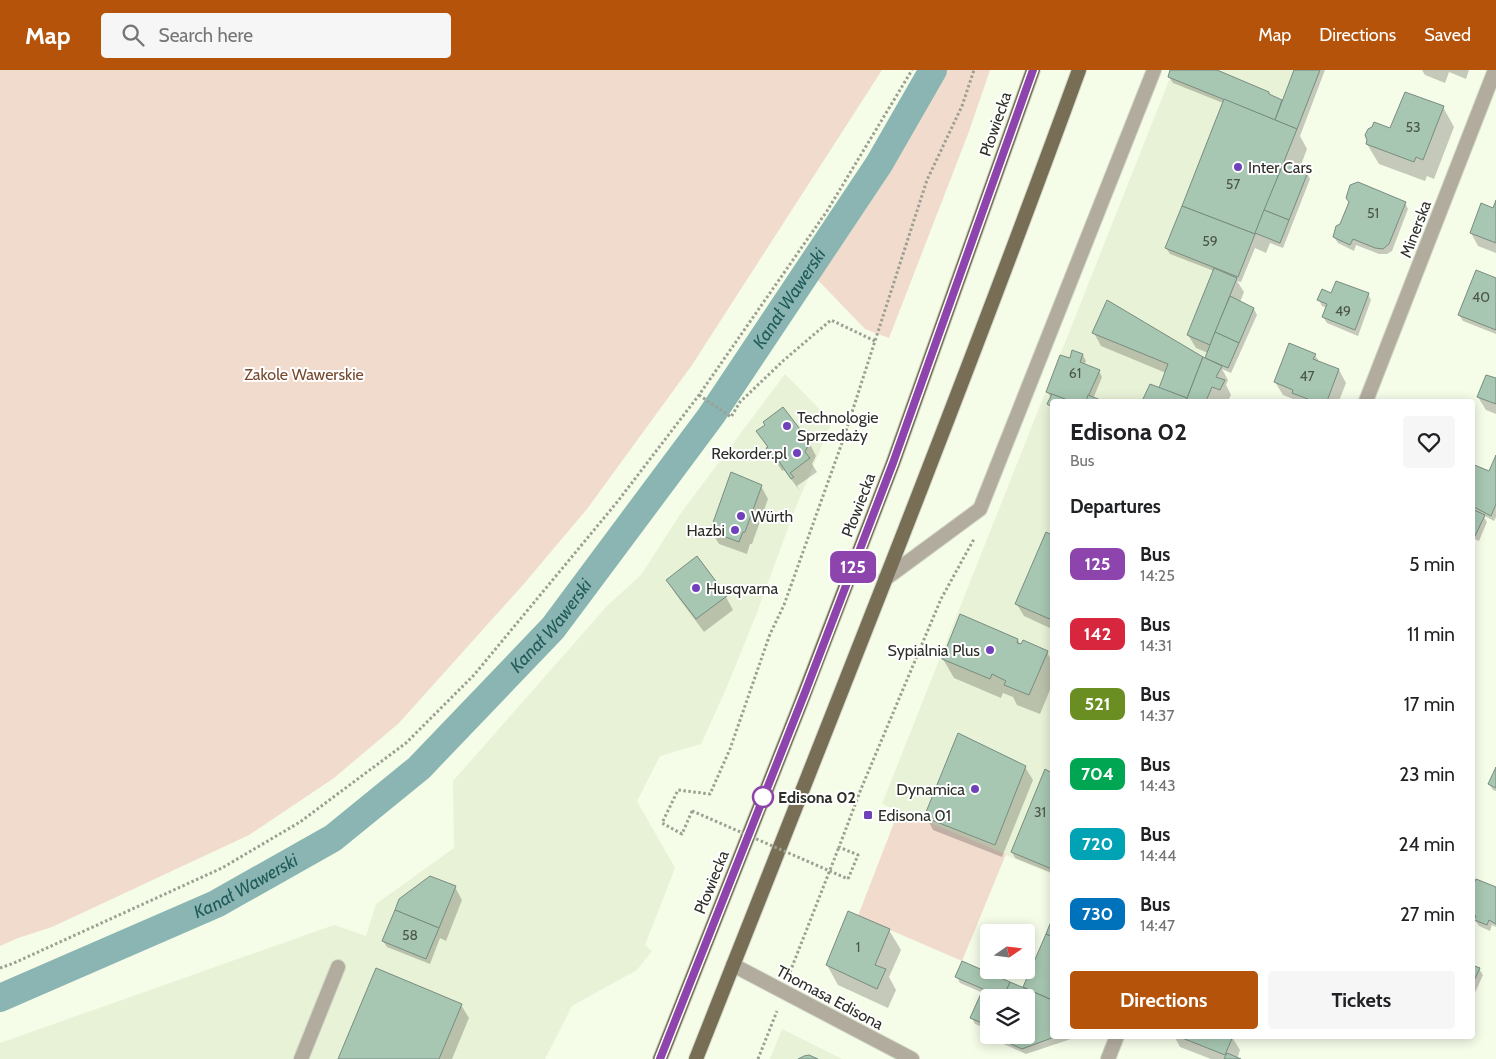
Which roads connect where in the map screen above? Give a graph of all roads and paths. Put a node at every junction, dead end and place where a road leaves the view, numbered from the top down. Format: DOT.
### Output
graph roads {
  1 [pos="912,70"];
  2 [pos="974,70"];
  3 [pos="1033,70"];
  4 [pos="1079,70"];
  5 [pos="1154,70"];
  6 [pos="1495,70"];
  7 [pos="875,341"];
  8 [pos="699,395"];
  9 [pos="1367,399"];
  10 [pos="885,579"];
  11 [pos="840,847"];
  12 [pos="858,855"];
  13 [pos="733,965"];
  14 [pos="338,967"];
  15 [pos="0,968"];
  16 [pos="783,992"];
  17 [pos="1116,1039"];
  18 [pos="301,1059"];
  19 [pos="660,1059"];
  20 [pos="696,1059"];
  21 [pos="758,1059"];
  22 [pos="912,1059"];
  23 [pos="1108,1059"];
  1 -- 8 [label="path"];
  2 -- 7 [label="path"];
  3 -- 19 [label="main road, Płowiecka"];
  4 -- 10 [label="main road"];
  5 -- 10 [label="street"];
  6 -- 9 [label="street, Minerska"];
  7 -- 8 [label="path"];
  7 -- 12 [label="path, bridge"];
  8 -- 15 [label="path"];
  10 -- 13 [label="main road"];
  11 -- 16 [label="path"];
  13 -- 16 [label="street, Thomasa Edisona"];
  13 -- 20 [label="main road"];
  14 -- 18 [label="street"];
  16 -- 21 [label="path"];
  16 -- 22 [label="street, Thomasa Edisona"];
  17 -- 23 [label="street"];
}
